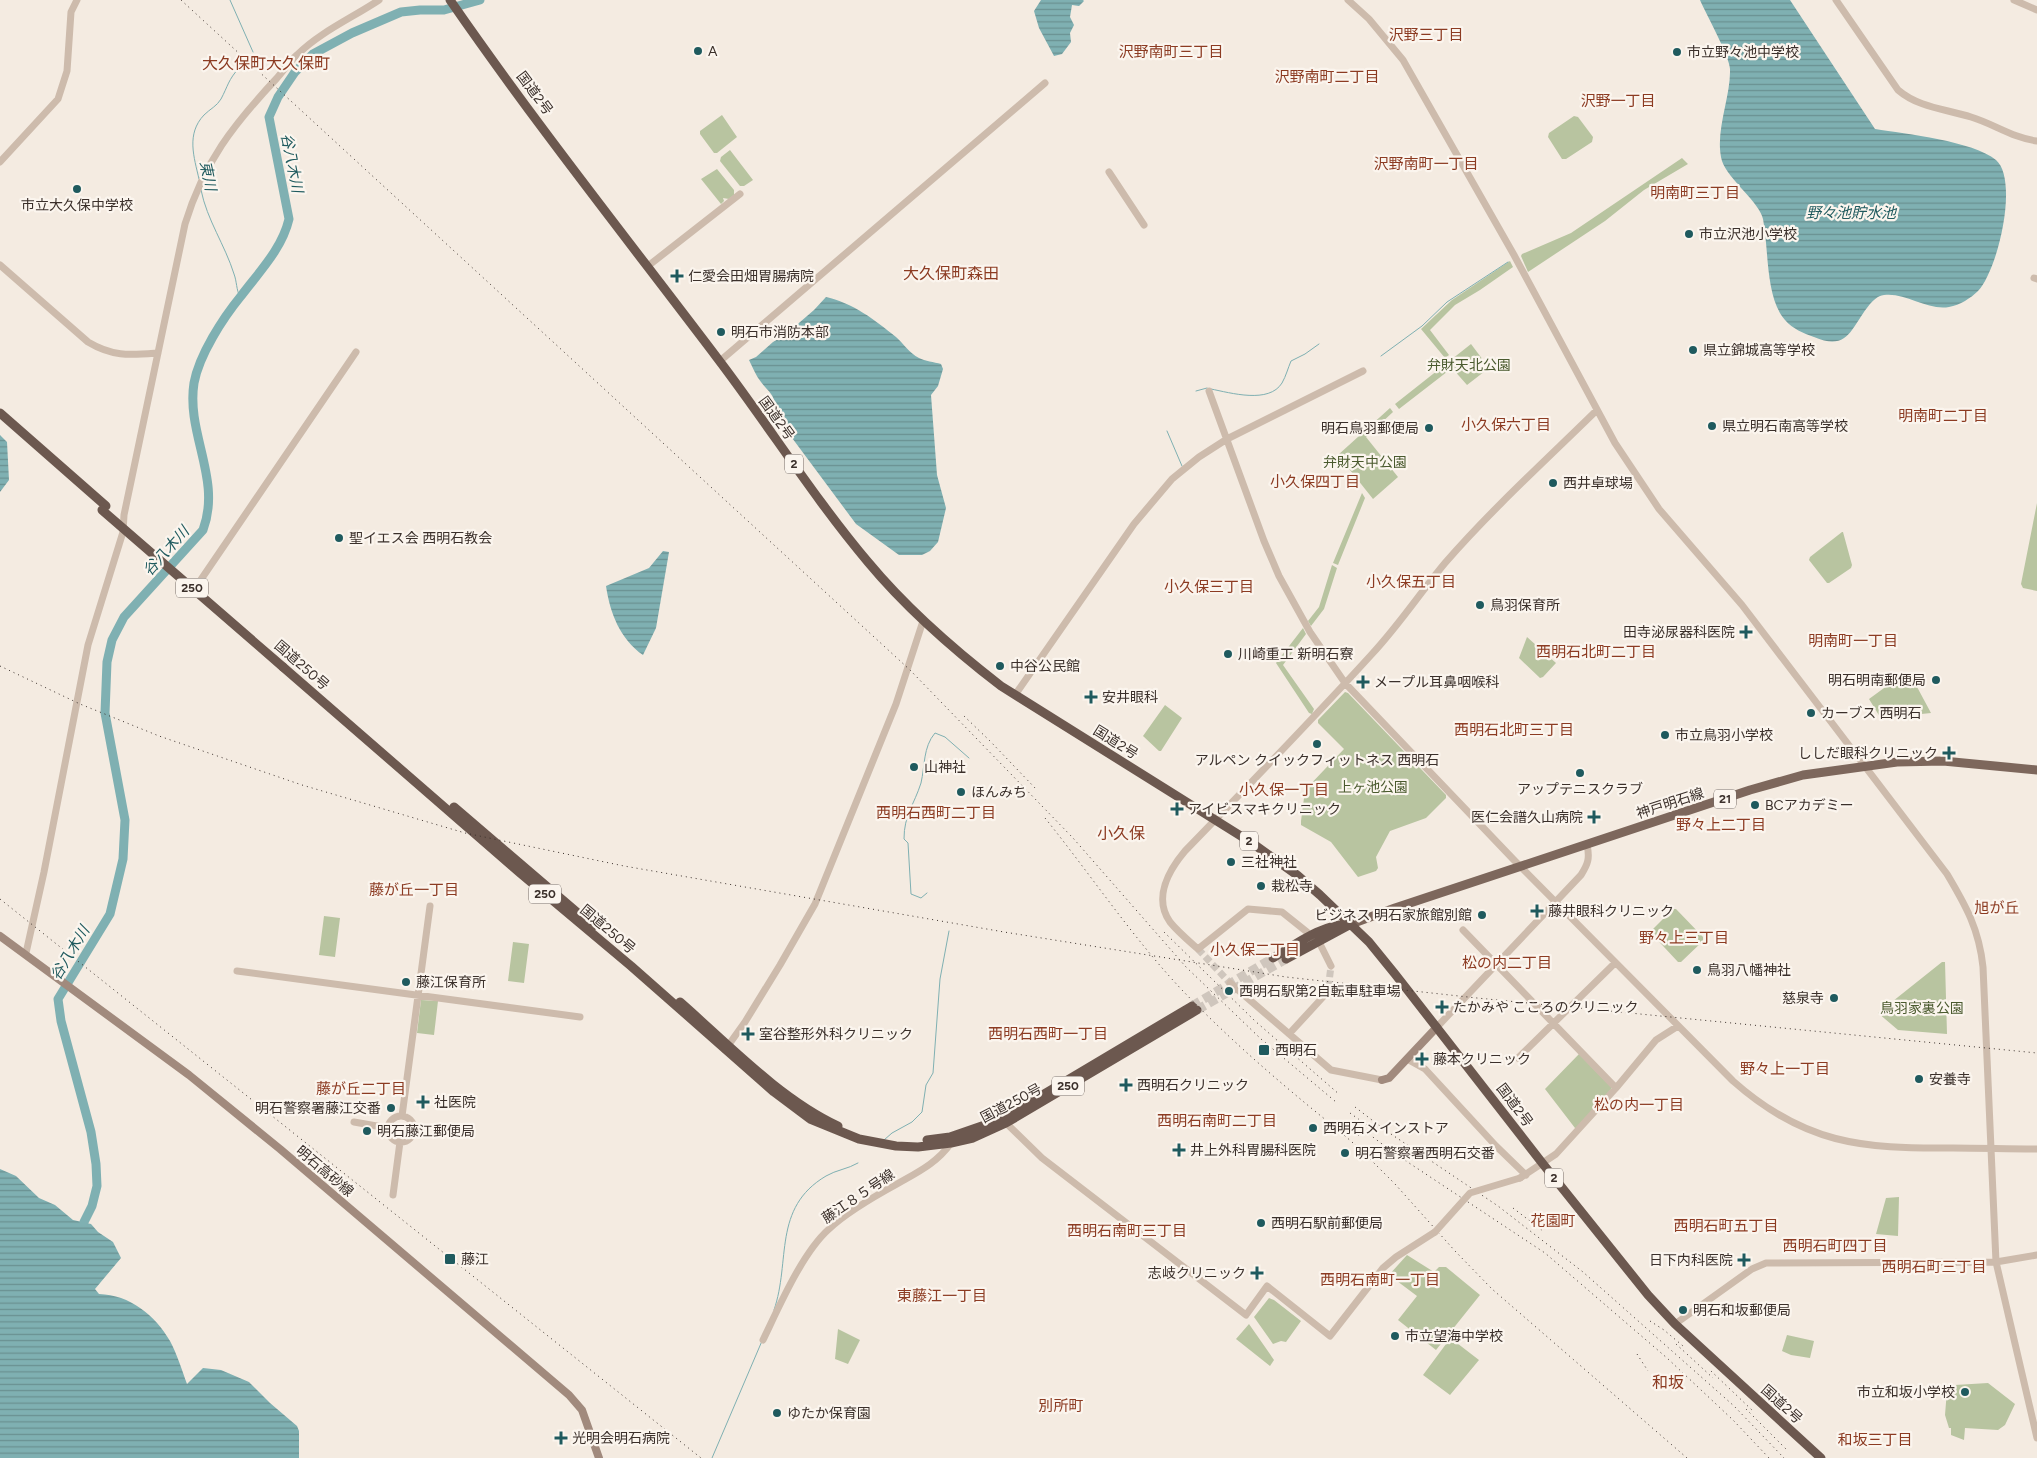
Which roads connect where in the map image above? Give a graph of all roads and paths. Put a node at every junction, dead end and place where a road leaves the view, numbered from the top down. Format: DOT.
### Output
graph roads {
  1 [pos="77,0"];
  2 [pos="379,0"];
  3 [pos="450,0"];
  4 [pos="1348,0"];
  5 [pos="1836,0"];
  6 [pos="2014,0"];
  7 [pos="2037,10"];
  8 [pos="1045,83"];
  9 [pos="2037,141"];
  10 [pos="0,162"];
  11 [pos="1109,172"];
  12 [pos="740,194"];
  13 [pos="1144,224"];
  14 [pos="0,265"];
  15 [pos="648,266"];
  16 [pos="356,352"];
  17 [pos="158,353"];
  18 [pos="720,362"];
  19 [pos="1363,371"];
  20 [pos="1209,391"];
  21 [pos="1597,410"];
  22 [pos="0,414"];
  23 [pos="0,421"];
  24 [pos="1226,439"];
  25 [pos="104,508"];
  26 [pos="200,581"];
  27 [pos="923,621"];
  28 [pos="1345,683"];
  29 [pos="1014,696"];
  30 [pos="1866,766"];
  31 [pos="2037,770"];
  32 [pos="1215,819"];
  33 [pos="1587,845"];
  34 [pos="1523,867"];
  35 [pos="1556,902"];
  36 [pos="430,906"];
  37 [pos="1351,924"];
  38 [pos="1462,930"];
  39 [pos="0,936"];
  40 [pos="1310,936"];
  41 [pos="1319,942"];
  42 [pos="26,953"];
  43 [pos="1272,958"];
  44 [pos="1286,959"];
  45 [pos="1615,963"];
  46 [pos="1497,965"];
  47 [pos="1330,966"];
  48 [pos="238,970"];
  49 [pos="1230,983"];
  50 [pos="418,995"];
  51 [pos="1323,997"];
  52 [pos="1194,1008"];
  53 [pos="580,1017"];
  54 [pos="1554,1024"];
  55 [pos="1678,1026"];
  56 [pos="1437,1027"];
  57 [pos="1289,1034"];
  58 [pos="727,1048"];
  59 [pos="1518,1058"];
  60 [pos="1407,1059"];
  61 [pos="1382,1080"];
  62 [pos="1616,1088"];
  63 [pos="402,1116"];
  64 [pos="1004,1121"];
  65 [pos="354,1122"];
  66 [pos="388,1128"];
  67 [pos="860,1137"];
  68 [pos="951,1140"];
  69 [pos="400,1142"];
  70 [pos="1990,1148"];
  71 [pos="2037,1149"];
  72 [pos="1543,1164"];
  73 [pos="1523,1177"];
  74 [pos="393,1195"];
  75 [pos="2037,1255"];
  76 [pos="1996,1262"];
  77 [pos="1675,1324"];
  78 [pos="763,1340"];
  79 [pos="2037,1438"];
  80 [pos="599,1458"];
  81 [pos="1821,1458"];
  1 -- 10 [label="street"];
  2 -- 17 [label="street"];
  3 -- 15 [label="highway, 国道2号 / 2"];
  4 -- 21 [label="street"];
  5 -- 9 [label="street"];
  6 -- 7 [label="street"];
  8 -- 18 [label="street"];
  11 -- 13 [label="street"];
  12 -- 15 [label="street"];
  14 -- 17 [label="street"];
  15 -- 18 [label="highway, 国道2号 / 2"];
  16 -- 26 [label="street"];
  17 -- 42 [label="street"];
  18 -- 27 [label="highway, 国道2号 / 2"];
  19 -- 24 [label="street"];
  20 -- 24 [label="street"];
  21 -- 28 [label="street"];
  21 -- 30 [label="street"];
  22 -- 25 [label="highway, 国道250号 / 250"];
  23 -- 25 [label="highway, 国道250号 / 250"];
  24 -- 28 [label="street"];
  24 -- 29 [label="street"];
  25 -- 58 [label="highway, 国道250号 / 250"];
  27 -- 29 [label="highway, 国道2号 / 2"];
  27 -- 58 [label="street"];
  28 -- 32 [label="street"];
  28 -- 34 [label="street"];
  29 -- 32 [label="highway, 国道2号 / 2"];
  30 -- 31 [label="main road, 神戸明石線 / 21"];
  30 -- 33 [label="main road, 神戸明石線 / 21"];
  30 -- 70 [label="street"];
  32 -- 37 [label="highway, 国道2号 / 2"];
  32 -- 40 [label="street"];
  33 -- 34 [label="main road, 神戸明石線 / 21"];
  33 -- 35 [label="street"];
  34 -- 35 [label="street"];
  34 -- 37 [label="main road, 神戸明石線 / 21"];
  35 -- 45 [label="street"];
  35 -- 46 [label="street"];
  36 -- 50 [label="street"];
  37 -- 40 [label="highway"];
  37 -- 41 [label="highway"];
  37 -- 56 [label="highway, 国道2号 / 2"];
  38 -- 46 [label="street"];
  39 -- 42 [label="main road, 明石高砂線"];
  40 -- 43 [label="highway"];
  41 -- 44 [label="highway"];
  41 -- 47 [label="street"];
  42 -- 80 [label="main road, 明石高砂線"];
  45 -- 54 [label="street"];
  45 -- 55 [label="street"];
  46 -- 54 [label="street"];
  46 -- 56 [label="street"];
  48 -- 50 [label="street"];
  49 -- 57 [label="street"];
  50 -- 53 [label="street"];
  50 -- 63 [label="street"];
  51 -- 57 [label="street"];
  52 -- 64 [label="highway, 国道250号 / 250"];
  54 -- 59 [label="street"];
  54 -- 62 [label="street"];
  55 -- 62 [label="street"];
  55 -- 70 [label="street"];
  56 -- 60 [label="main road"];
  56 -- 72 [label="highway, 国道2号 / 2"];
  57 -- 61 [label="street"];
  58 -- 67 [label="highway, 国道250号 / 250"];
  58 -- 67 [label="highway, 国道250号 / 250"];
  60 -- 61 [label="main road"];
  60 -- 73 [label="street"];
  62 -- 72 [label="street"];
  63 -- 66 [label="street"];
  63 -- 69 [label="street"];
  64 -- 68 [label="highway, 国道250号 / 250"];
  64 -- 73 [label="street, bridge"];
  65 -- 66 [label="street"];
  66 -- 69 [label="street"];
  67 -- 68 [label="highway, 国道250号 / 250"];
  68 -- 78 [label="street, 藤江８５号線"];
  69 -- 74 [label="street"];
  70 -- 71 [label="street"];
  70 -- 76 [label="street"];
  72 -- 73 [label="street"];
  72 -- 77 [label="highway, 国道2号 / 2"];
  75 -- 76 [label="street"];
  76 -- 77 [label="street"];
  76 -- 79 [label="street"];
  77 -- 81 [label="highway, 国道2号 / 2"];
}
